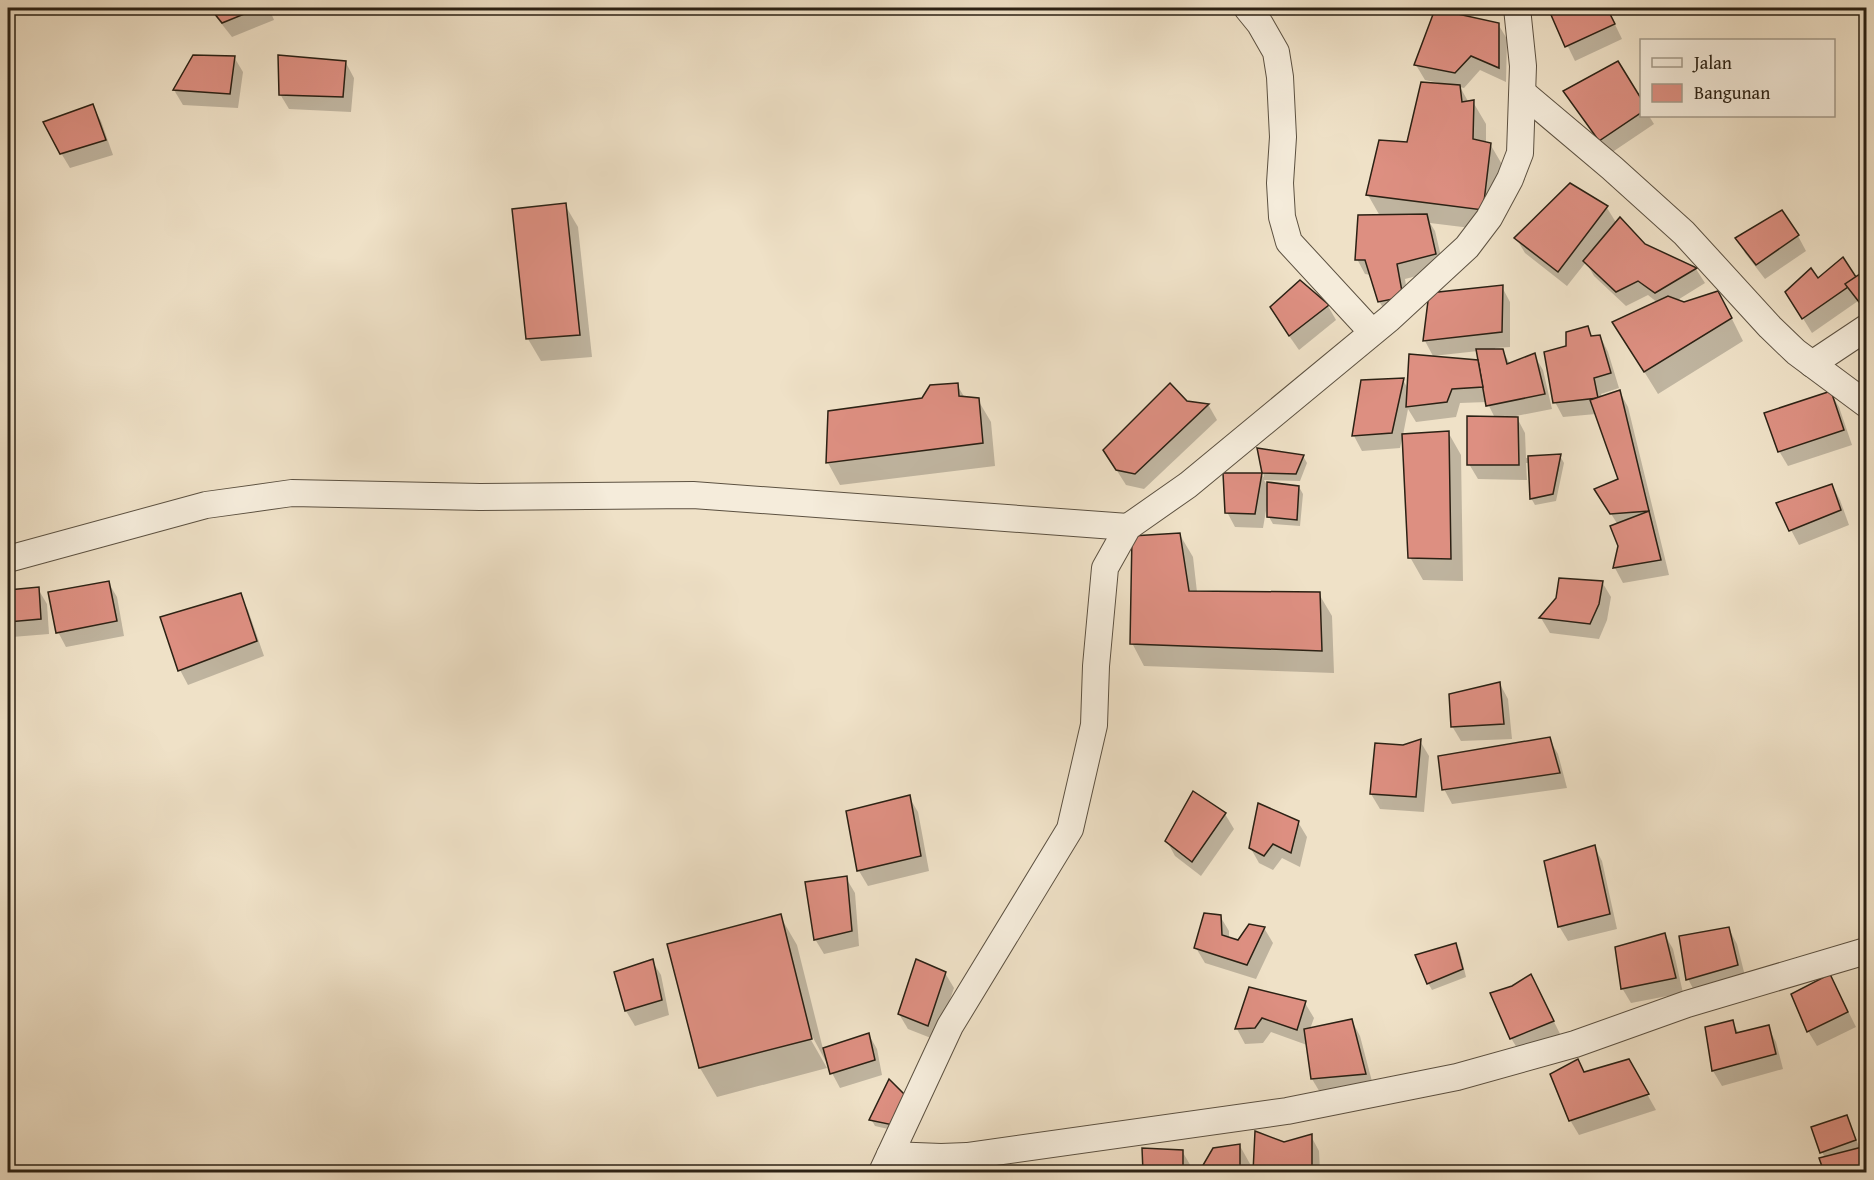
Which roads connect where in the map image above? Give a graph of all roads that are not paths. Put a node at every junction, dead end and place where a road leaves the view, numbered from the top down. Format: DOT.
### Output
graph roads {
  1 [pos="1247,8"];
  2 [pos="1517,8"];
  3 [pos="1523,93"];
  4 [pos="1866,328"];
  5 [pos="1372,332"];
  6 [pos="1812,364"];
  7 [pos="1866,404"];
  8 [pos="1128,527"];
  9 [pos="8,559"];
  10 [pos="1866,951"];
  11 [pos="886,1164"];
  1 -- 5 [label="street"];
  2 -- 3 [label="street"];
  3 -- 5 [label="street"];
  3 -- 6 [label="street"];
  4 -- 6 [label="street"];
  5 -- 8 [label="street"];
  6 -- 7 [label="street"];
  8 -- 9 [label="street"];
  8 -- 11 [label="street"];
  10 -- 11 [label="street"];
}
